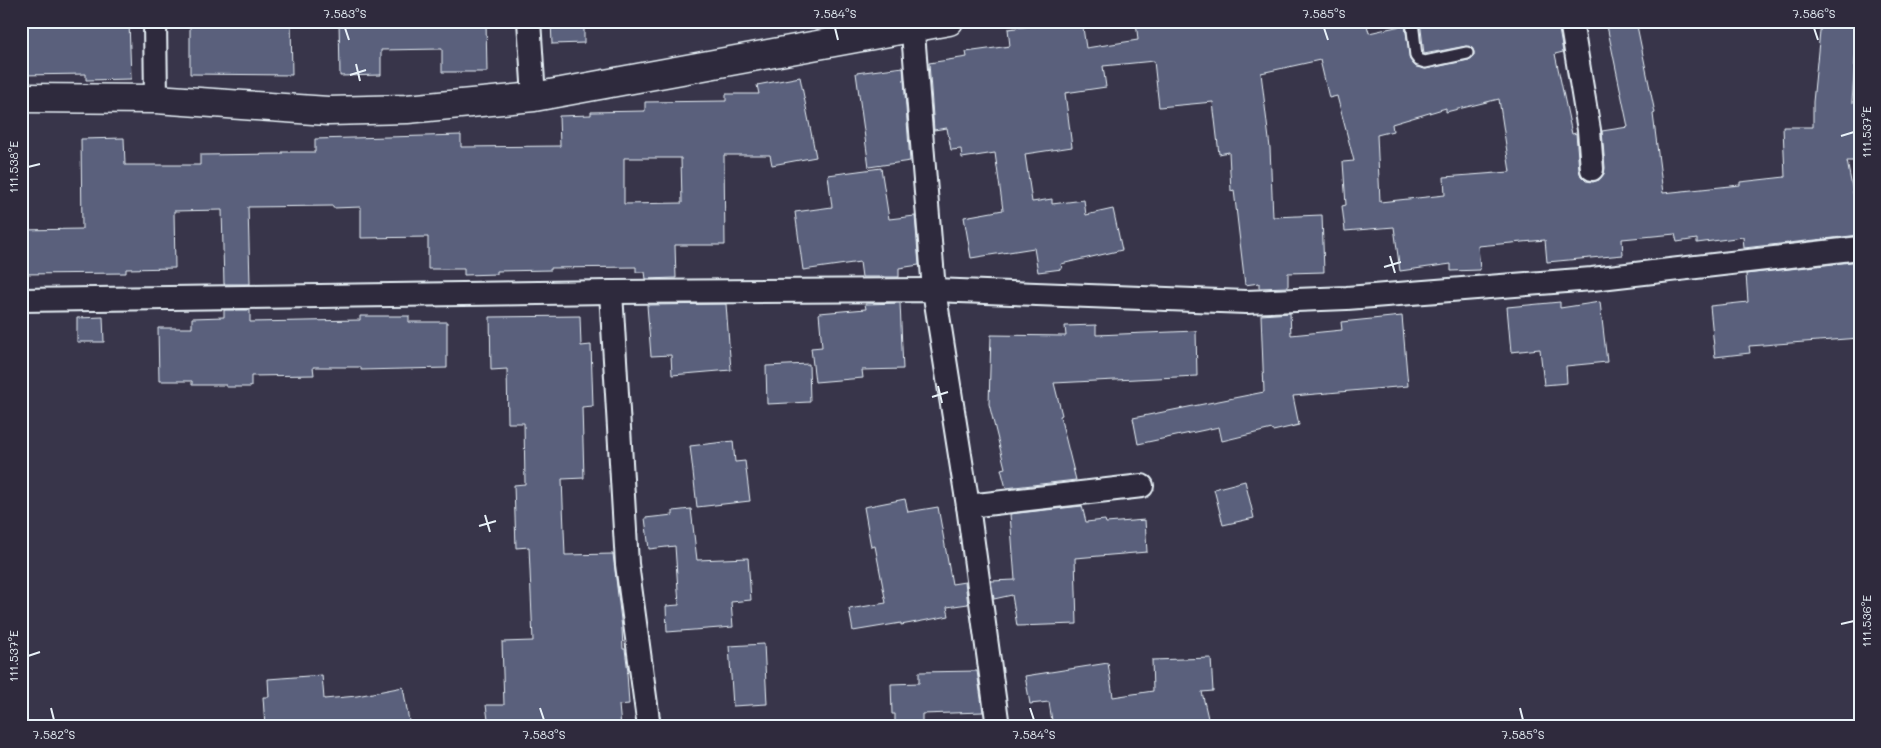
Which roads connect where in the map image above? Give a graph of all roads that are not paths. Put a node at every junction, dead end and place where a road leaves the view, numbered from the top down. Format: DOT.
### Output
graph roads {
  1 [pos="155,21"];
  2 [pos="529,21"];
  3 [pos="948,21"];
  4 [pos="1412,21"];
  5 [pos="1571,21"];
  6 [pos="912,25"];
  7 [pos="1467,53"];
  8 [pos="534,97"];
  9 [pos="21,98"];
  10 [pos="156,99"];
  11 [pos="1592,170"];
  12 [pos="1860,248"];
  13 [pos="934,290"];
  14 [pos="611,292"];
  15 [pos="21,300"];
  16 [pos="1142,486"];
  17 [pos="968,506"];
  18 [pos="649,727"];
  19 [pos="998,727"];
  1 -- 10 [label="street"];
  2 -- 8 [label="street"];
  3 -- 6 [label="street"];
  4 -- 7 [label="lane"];
  5 -- 11 [label="street"];
  6 -- 8 [label="street"];
  6 -- 13 [label="street"];
  8 -- 10 [label="street"];
  9 -- 10 [label="street"];
  12 -- 13 [label="street"];
  13 -- 14 [label="street"];
  13 -- 17 [label="street"];
  14 -- 15 [label="street"];
  14 -- 18 [label="street"];
  16 -- 17 [label="street"];
  17 -- 19 [label="street"];
}
